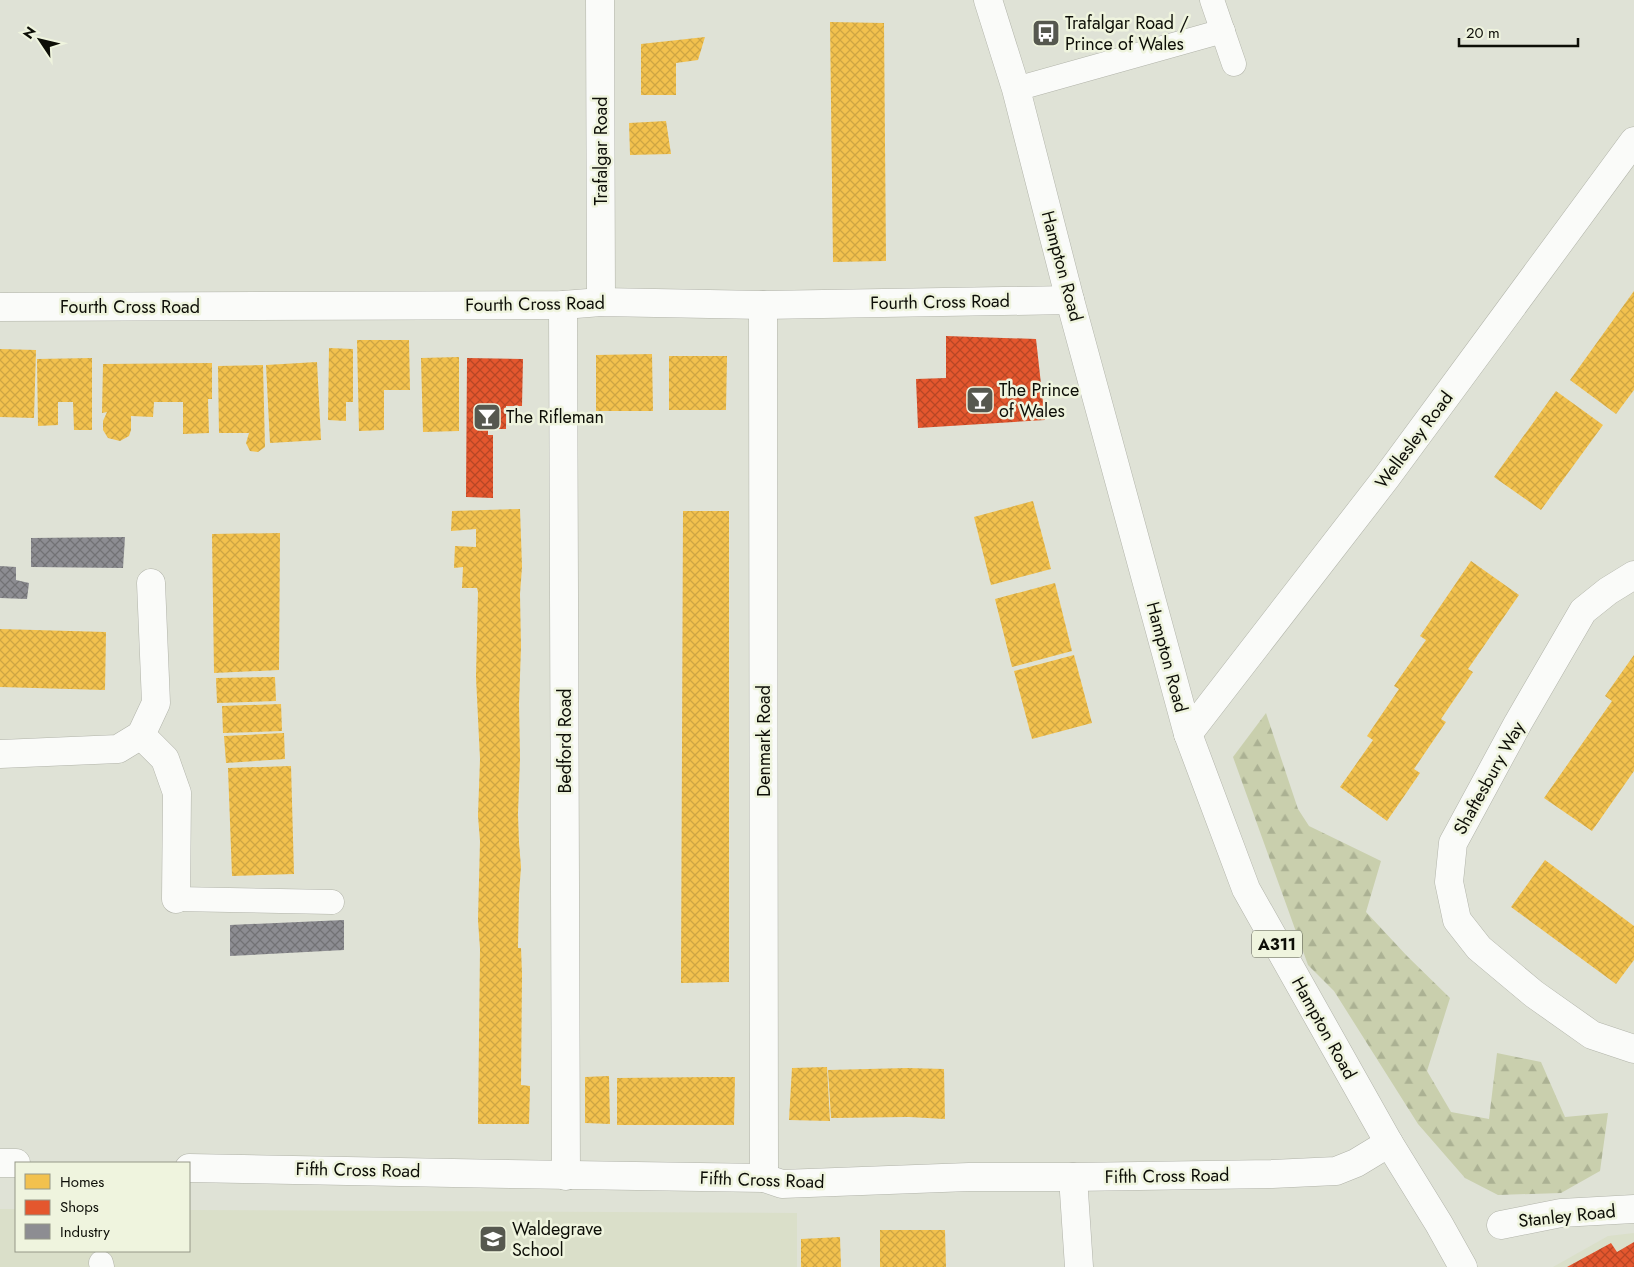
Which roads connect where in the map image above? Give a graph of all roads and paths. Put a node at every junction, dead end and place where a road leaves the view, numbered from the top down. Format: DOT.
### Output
graph roads {
  1 [pos="600,0"];
  2 [pos="988,0"];
  3 [pos="1212,0"];
  4 [pos="1223,31"];
  5 [pos="1234,64"];
  6 [pos="1016,89"];
  7 [pos="1634,141"];
  8 [pos="1070,300"];
  9 [pos="601,302"];
  10 [pos="563,305"];
  11 [pos="763,305"];
  12 [pos="0,307"];
  13 [pos="1634,575"];
  14 [pos="151,583"];
  15 [pos="1188,734"];
  16 [pos="141,736"];
  17 [pos="0,754"];
  18 [pos="176,899"];
  19 [pos="332,902"];
  20 [pos="1634,1048"];
  21 [pos="1389,1144"];
  22 [pos="0,1163"];
  23 [pos="15,1164"];
  24 [pos="190,1168"];
  25 [pos="566,1176"];
  26 [pos="1073,1177"];
  27 [pos="764,1178"];
  28 [pos="1634,1209"];
  29 [pos="1501,1224"];
  30 [pos="1079,1267"];
  31 [pos="1463,1267"];
  1 -- 9 [label="street, Trafalgar Road"];
  2 -- 6 [label="street, Hampton Road / A311"];
  3 -- 4 [label="lane"];
  4 -- 5 [label="lane"];
  4 -- 6 [label="lane"];
  6 -- 8 [label="street, Hampton Road / A311"];
  7 -- 15 [label="street, Wellesley Road"];
  8 -- 11 [label="street, Fourth Cross Road"];
  8 -- 15 [label="street, Hampton Road / A311"];
  9 -- 10 [label="street, Fourth Cross Road"];
  9 -- 11 [label="street, Fourth Cross Road"];
  10 -- 12 [label="street, Fourth Cross Road"];
  10 -- 25 [label="street, Bedford Road"];
  11 -- 27 [label="street, Denmark Road"];
  13 -- 20 [label="street, Shaftesbury Way"];
  14 -- 16 [label="street"];
  15 -- 21 [label="street, Hampton Road / A311"];
  16 -- 17 [label="street"];
  16 -- 18 [label="street"];
  18 -- 19 [label="lane"];
  21 -- 26 [label="street, Fifth Cross Road"];
  21 -- 31 [label="street, Hampton Road / A311"];
  22 -- 23 [label="street"];
  24 -- 25 [label="street, Fifth Cross Road"];
  25 -- 27 [label="street, Fifth Cross Road"];
  26 -- 27 [label="street, Fifth Cross Road"];
  26 -- 30 [label="street"];
  28 -- 29 [label="street, Stanley Road"];
}
